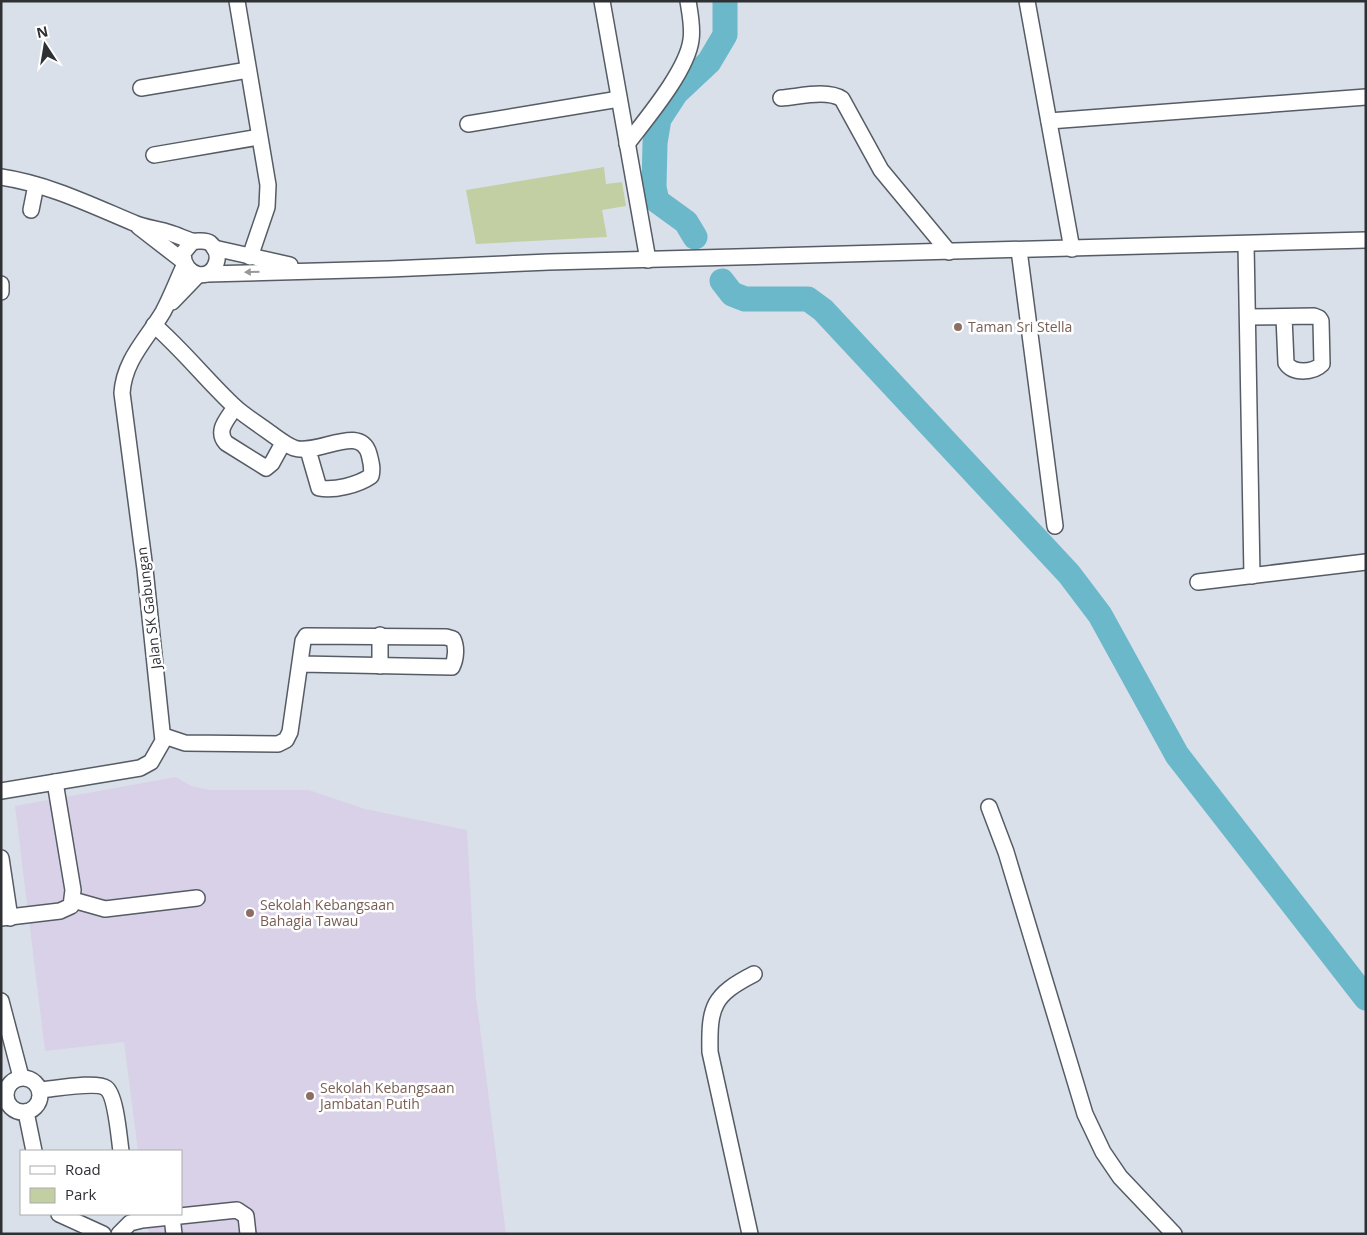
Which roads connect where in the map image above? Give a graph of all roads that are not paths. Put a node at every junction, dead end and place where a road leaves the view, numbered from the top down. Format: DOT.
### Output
graph roads {
  1 [pos="237,1"];
  2 [pos="602,1"];
  3 [pos="688,1"];
  4 [pos="1027,1"];
  5 [pos="248,70"];
  6 [pos="141,88"];
  7 [pos="1366,97"];
  8 [pos="781,98"];
  9 [pos="619,99"];
  10 [pos="1049,122"];
  11 [pos="468,124"];
  12 [pos="259,137"];
  13 [pos="627,144"];
  14 [pos="154,155"];
  15 [pos="1,177"];
  16 [pos="36,185"];
  17 [pos="31,210"];
  18 [pos="136,224"];
  19 [pos="1366,240"];
  20 [pos="193,242"];
  21 [pos="1246,244"];
  22 [pos="214,248"];
  23 [pos="1072,249"];
  24 [pos="1019,250"];
  25 [pos="949,252"];
  26 [pos="250,257"];
  27 [pos="648,260"];
  28 [pos="184,264"];
  29 [pos="318,272"];
  30 [pos="202,274"];
  31 [pos="1,284"];
  32 [pos="1,292"];
  33 [pos="164,310"];
  34 [pos="1248,317"];
  35 [pos="1284,317"];
  36 [pos="154,325"];
  37 [pos="235,408"];
  38 [pos="283,443"];
  39 [pos="308,450"];
  40 [pos="1055,526"];
  41 [pos="1366,562"];
  42 [pos="1252,576"];
  43 [pos="1198,582"];
  44 [pos="380,635"];
  45 [pos="301,664"];
  46 [pos="380,666"];
  47 [pos="164,739"];
  48 [pos="55,782"];
  49 [pos="1,791"];
  50 [pos="989,807"];
  51 [pos="1,858"];
  52 [pos="197,898"];
  53 [pos="73,900"];
  54 [pos="6,918"];
  55 [pos="754,974"];
  56 [pos="1,1001"];
  57 [pos="21,1078"];
  58 [pos="40,1090"];
  59 [pos="26,1112"];
  60 [pos="34,1150"];
  61 [pos="121,1150"];
  62 [pos="61,1215"];
  63 [pos="172,1217"];
  64 [pos="129,1218"];
  65 [pos="103,1234"];
  66 [pos="119,1234"];
  67 [pos="174,1234"];
  68 [pos="248,1234"];
  69 [pos="750,1234"];
  70 [pos="1174,1234"];
  1 -- 5 [label="street"];
  2 -- 9 [label="street"];
  3 -- 13 [label="street"];
  4 -- 10 [label="street"];
  5 -- 6 [label="street"];
  5 -- 12 [label="street"];
  7 -- 10 [label="street"];
  8 -- 25 [label="street"];
  9 -- 11 [label="street"];
  9 -- 13 [label="street"];
  10 -- 23 [label="street"];
  12 -- 14 [label="street"];
  12 -- 26 [label="street"];
  13 -- 27 [label="street"];
  15 -- 16 [label="street"];
  16 -- 17 [label="street"];
  16 -- 18 [label="street"];
  18 -- 20 [label="street"];
  18 -- 28 [label="street"];
  19 -- 21 [label="street"];
  20 -- 22 [label="street"];
  20 -- 28 [label="street"];
  21 -- 23 [label="street"];
  21 -- 34 [label="street"];
  22 -- 26 [label="street"];
  22 -- 30 [label="street"];
  23 -- 24 [label="street"];
  24 -- 25 [label="street"];
  24 -- 40 [label="street"];
  25 -- 27 [label="street"];
  26 -- 29 [label="street"];
  27 -- 29 [label="street"];
  28 -- 30 [label="street"];
  28 -- 33 [label="street, Jalan SK Gabungan"];
  29 -- 30 [label="street, one-way"];
  30 -- 33 [label="street, Jalan SK Gabungan"];
  31 -- 32 [label="street"];
  33 -- 36 [label="street, Jalan SK Gabungan"];
  34 -- 35 [label="street"];
  34 -- 42 [label="street"];
  36 -- 37 [label="street"];
  36 -- 47 [label="street, Jalan SK Gabungan"];
  37 -- 38 [label="street"];
  37 -- 38 [label="street"];
  38 -- 39 [label="street"];
  39 -- 39 [label="street"];
  41 -- 42 [label="street"];
  42 -- 43 [label="street"];
  44 -- 45 [label="street"];
  44 -- 46 [label="street"];
  44 -- 46 [label="street"];
  45 -- 46 [label="street"];
  45 -- 47 [label="street"];
  47 -- 48 [label="street"];
  48 -- 49 [label="street"];
  48 -- 53 [label="street"];
  50 -- 70 [label="street"];
  51 -- 54 [label="street"];
  52 -- 53 [label="street"];
  53 -- 54 [label="street"];
  55 -- 69 [label="street"];
  56 -- 57 [label="street"];
  57 -- 58 [label="street"];
  57 -- 59 [label="street"];
  58 -- 59 [label="street"];
  58 -- 61 [label="street"];
  59 -- 60 [label="street"];
  62 -- 65 [label="street"];
  63 -- 64 [label="street"];
  63 -- 67 [label="street"];
  63 -- 68 [label="street"];
  64 -- 66 [label="street"];
}
